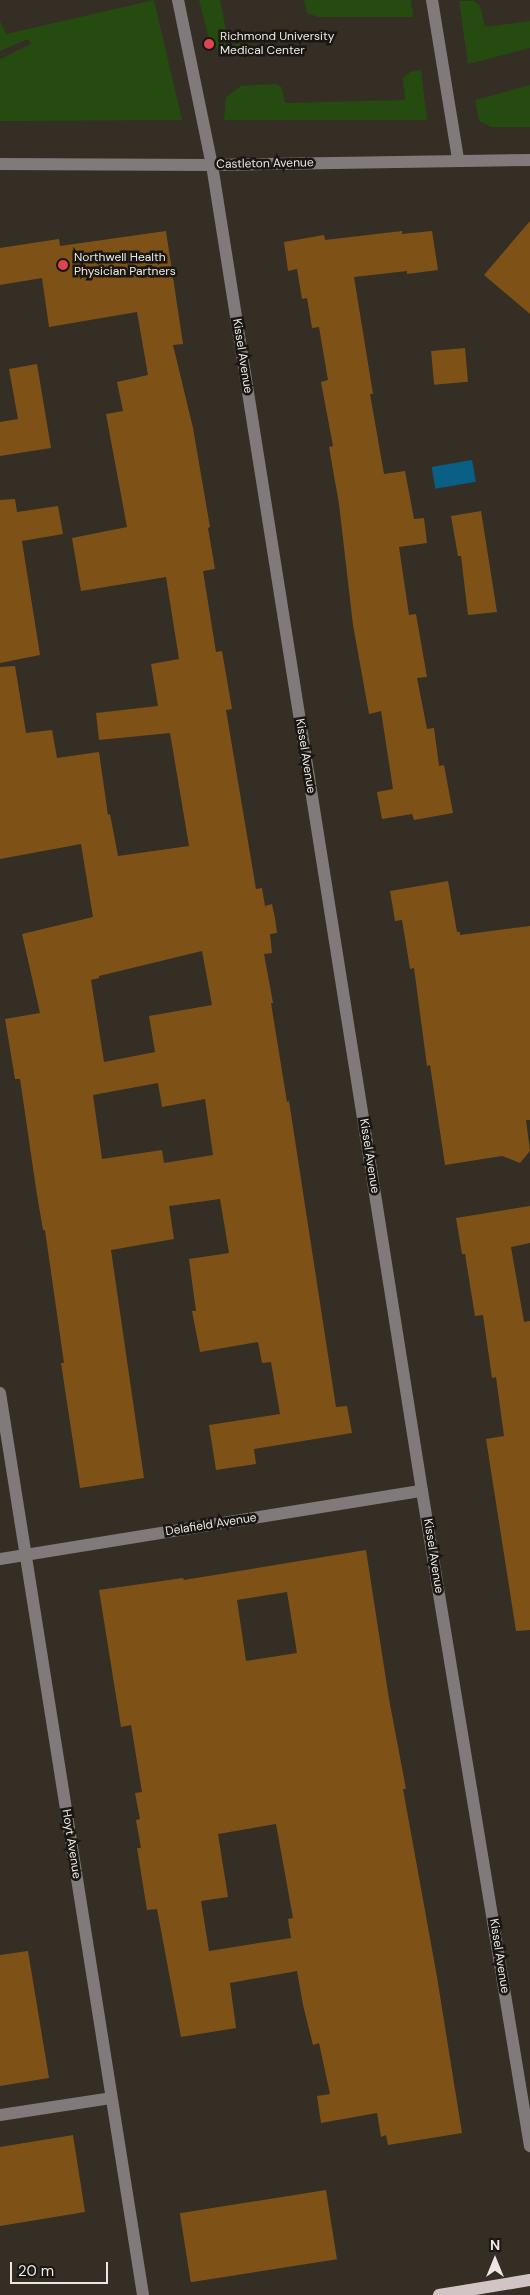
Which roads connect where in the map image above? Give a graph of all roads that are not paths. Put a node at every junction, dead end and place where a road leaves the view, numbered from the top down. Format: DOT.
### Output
graph roads {
  1 [pos="178,0"];
  2 [pos="432,0"];
  3 [pos="458,159"];
  4 [pos="530,160"];
  5 [pos="0,164"];
  6 [pos="212,165"];
  7 [pos="0,1393"];
  8 [pos="422,1491"];
  9 [pos="25,1554"];
  10 [pos="0,1558"];
  11 [pos="111,2098"];
  12 [pos="0,2115"];
  13 [pos="530,2146"];
  14 [pos="530,2280"];
  15 [pos="143,2295"];
  16 [pos="439,2295"];
  1 -- 6 [label="street, Kissel Avenue"];
  2 -- 3 [label="street"];
  3 -- 4 [label="street, Castleton Avenue"];
  3 -- 6 [label="street, Castleton Avenue"];
  5 -- 6 [label="street, Castleton Avenue"];
  6 -- 8 [label="street, Kissel Avenue"];
  7 -- 9 [label="street, Hoyt Avenue"];
  8 -- 9 [label="street, Delafield Avenue"];
  8 -- 13 [label="street, Kissel Avenue"];
  9 -- 10 [label="street, Delafield Avenue"];
  9 -- 11 [label="street, Hoyt Avenue"];
  11 -- 12 [label="street"];
  11 -- 15 [label="street, Hoyt Avenue"];
  14 -- 16 [label="main road"];
}
